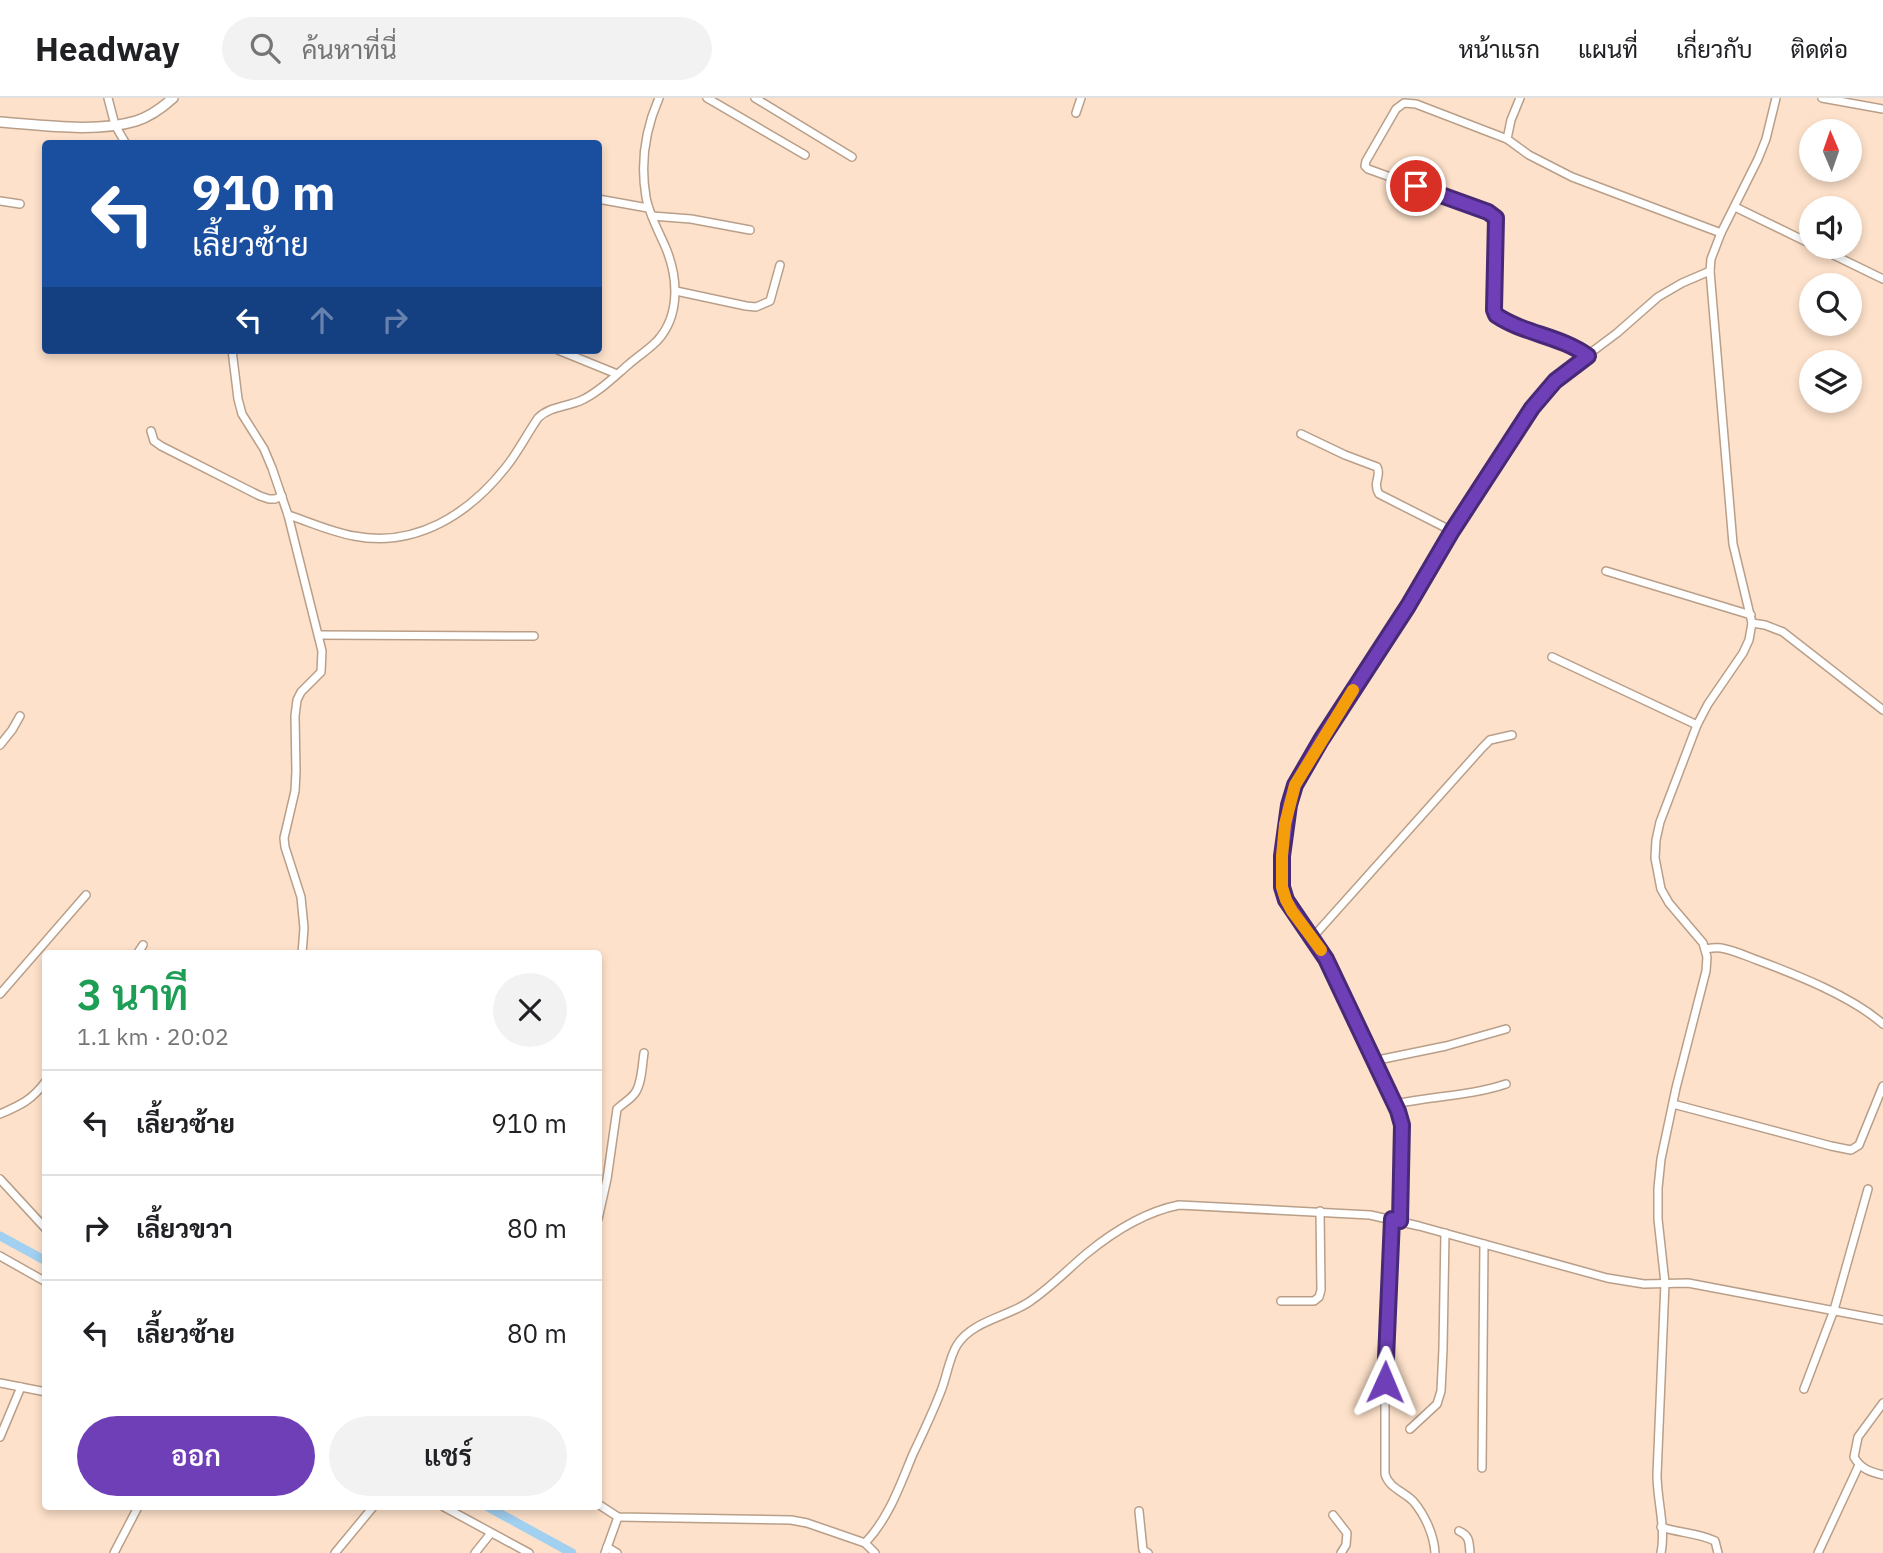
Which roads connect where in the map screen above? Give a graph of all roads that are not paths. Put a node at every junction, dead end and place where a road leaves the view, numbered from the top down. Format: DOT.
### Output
graph roads {
  1 [pos="108,98"];
  2 [pos="173,98"];
  3 [pos="659,98"];
  4 [pos="707,98"];
  5 [pos="755,98"];
  6 [pos="1081,98"];
  7 [pos="1520,98"];
  8 [pos="1776,98"];
  9 [pos="1822,98"];
  10 [pos="1883,109"];
  11 [pos="1076,113"];
  12 [pos="0,122"];
  13 [pos="116,125"];
  14 [pos="1507,139"];
  15 [pos="124,140"];
  16 [pos="805,155"];
  17 [pos="852,158"];
  18 [pos="602,200"];
  19 [pos="0,201"];
  20 [pos="20,204"];
  21 [pos="1735,207"];
  22 [pos="650,212"];
  23 [pos="750,230"];
  24 [pos="1721,233"];
  25 [pos="1799,238"];
  26 [pos="1841,259"];
  27 [pos="780,265"];
  28 [pos="1710,271"];
  29 [pos="1883,279"];
  30 [pos="676,291"];
  31 [pos="232,354"];
  32 [pos="568,354"];
  33 [pos="1588,356"];
  34 [pos="617,374"];
  35 [pos="151,431"];
  36 [pos="1301,434"];
  37 [pos="282,496"];
  38 [pos="288,515"];
  39 [pos="1452,531"];
  40 [pos="1606,571"];
  41 [pos="1751,619"];
  42 [pos="319,635"];
  43 [pos="534,636"];
  44 [pos="1552,657"];
  45 [pos="1883,710"];
  46 [pos="20,716"];
  47 [pos="1697,725"];
  48 [pos="1512,735"];
  49 [pos="0,745"];
  50 [pos="86,895"];
  51 [pos="1312,938"];
  52 [pos="143,944"];
  53 [pos="1705,949"];
  54 [pos="139,950"];
  55 [pos="302,950"];
  56 [pos="0,993"];
  57 [pos="1883,1024"];
  58 [pos="1506,1029"];
  59 [pos="644,1053"];
  60 [pos="1373,1061"];
  61 [pos="1506,1084"];
  62 [pos="42,1086"];
  63 [pos="1883,1086"];
  64 [pos="1395,1104"];
  65 [pos="1673,1104"];
  66 [pos="0,1114"];
  67 [pos="0,1179"];
  68 [pos="1868,1189"];
  69 [pos="602,1201"];
  70 [pos="1320,1211"];
  71 [pos="1396,1220"];
  72 [pos="42,1225"];
  73 [pos="1445,1233"];
  74 [pos="1484,1244"];
  75 [pos="0,1256"];
  76 [pos="42,1280"];
  77 [pos="1665,1283"];
  78 [pos="1281,1301"];
  79 [pos="1835,1310"];
  80 [pos="1883,1320"];
  81 [pos="0,1383"];
  82 [pos="21,1387"];
  83 [pos="1804,1388"];
  84 [pos="42,1391"];
  85 [pos="1883,1404"];
  86 [pos="1410,1429"];
  87 [pos="0,1437"];
  88 [pos="1859,1465"];
  89 [pos="1482,1468"];
  90 [pos="1883,1475"];
  91 [pos="602,1507"];
  92 [pos="136,1510"];
  93 [pos="371,1510"];
  94 [pos="449,1510"];
  95 [pos="1139,1510"];
  96 [pos="1333,1515"];
  97 [pos="618,1517"];
  98 [pos="1661,1527"];
  99 [pos="1459,1531"];
  100 [pos="491,1533"];
  101 [pos="865,1543"];
  102 [pos="606,1550"];
  103 [pos="114,1553"];
  104 [pos="335,1553"];
  105 [pos="475,1553"];
  106 [pos="529,1553"];
  107 [pos="617,1553"];
  108 [pos="875,1553"];
  109 [pos="1148,1553"];
  110 [pos="1341,1553"];
  111 [pos="1435,1553"];
  112 [pos="1470,1553"];
  113 [pos="1661,1553"];
  114 [pos="1718,1553"];
  115 [pos="1818,1553"];
  1 -- 13 [label="street"];
  2 -- 13 [label="street"];
  3 -- 22 [label="street"];
  4 -- 16 [label="street"];
  5 -- 17 [label="street"];
  6 -- 11 [label="street"];
  7 -- 14 [label="street"];
  8 -- 21 [label="street"];
  9 -- 10 [label="street"];
  12 -- 13 [label="street"];
  13 -- 15 [label="street"];
  14 -- 24 [label="street"];
  14 -- 33 [label="street"];
  18 -- 22 [label="street"];
  19 -- 20 [label="street"];
  21 -- 24 [label="street"];
  21 -- 25 [label="street"];
  22 -- 23 [label="street"];
  22 -- 30 [label="street"];
  24 -- 28 [label="street"];
  26 -- 29 [label="street"];
  27 -- 30 [label="street"];
  28 -- 33 [label="street"];
  28 -- 41 [label="street"];
  30 -- 34 [label="street"];
  31 -- 37 [label="street"];
  32 -- 34 [label="street"];
  33 -- 39 [label="street"];
  34 -- 38 [label="street"];
  35 -- 37 [label="street"];
  36 -- 39 [label="street"];
  37 -- 38 [label="street"];
  38 -- 42 [label="street"];
  39 -- 51 [label="street"];
  40 -- 41 [label="street"];
  41 -- 45 [label="street"];
  41 -- 47 [label="street"];
  42 -- 43 [label="street"];
  42 -- 55 [label="street"];
  44 -- 47 [label="street"];
  46 -- 49 [label="street"];
  47 -- 53 [label="street"];
  48 -- 51 [label="street"];
  50 -- 56 [label="street"];
  51 -- 60 [label="street"];
  52 -- 54 [label="street"];
  53 -- 57 [label="street"];
  53 -- 65 [label="street"];
  58 -- 60 [label="street"];
  59 -- 69 [label="street"];
  60 -- 64 [label="street"];
  61 -- 64 [label="street"];
  62 -- 66 [label="street"];
  63 -- 65 [label="street"];
  64 -- 71 [label="street"];
  65 -- 77 [label="street"];
  67 -- 72 [label="street"];
  68 -- 79 [label="street"];
  70 -- 71 [label="street"];
  70 -- 78 [label="street"];
  70 -- 101 [label="street"];
  71 -- 73 [label="street"];
  71 -- 111 [label="street"];
  73 -- 74 [label="street"];
  73 -- 86 [label="street"];
  74 -- 77 [label="street"];
  74 -- 89 [label="street"];
  75 -- 76 [label="street"];
  77 -- 79 [label="street"];
  77 -- 98 [label="street"];
  79 -- 80 [label="street"];
  79 -- 83 [label="street"];
  81 -- 82 [label="street"];
  82 -- 84 [label="street"];
  82 -- 87 [label="street"];
  85 -- 88 [label="street"];
  88 -- 90 [label="street"];
  88 -- 115 [label="street"];
  91 -- 97 [label="street"];
  92 -- 103 [label="street"];
  93 -- 104 [label="street"];
  94 -- 100 [label="street"];
  95 -- 109 [label="street"];
  96 -- 110 [label="street"];
  97 -- 101 [label="street"];
  97 -- 102 [label="street"];
  98 -- 113 [label="street"];
  98 -- 114 [label="street"];
  99 -- 112 [label="street"];
  100 -- 105 [label="street"];
  100 -- 106 [label="street"];
  101 -- 108 [label="street"];
  102 -- 107 [label="street"];
}
